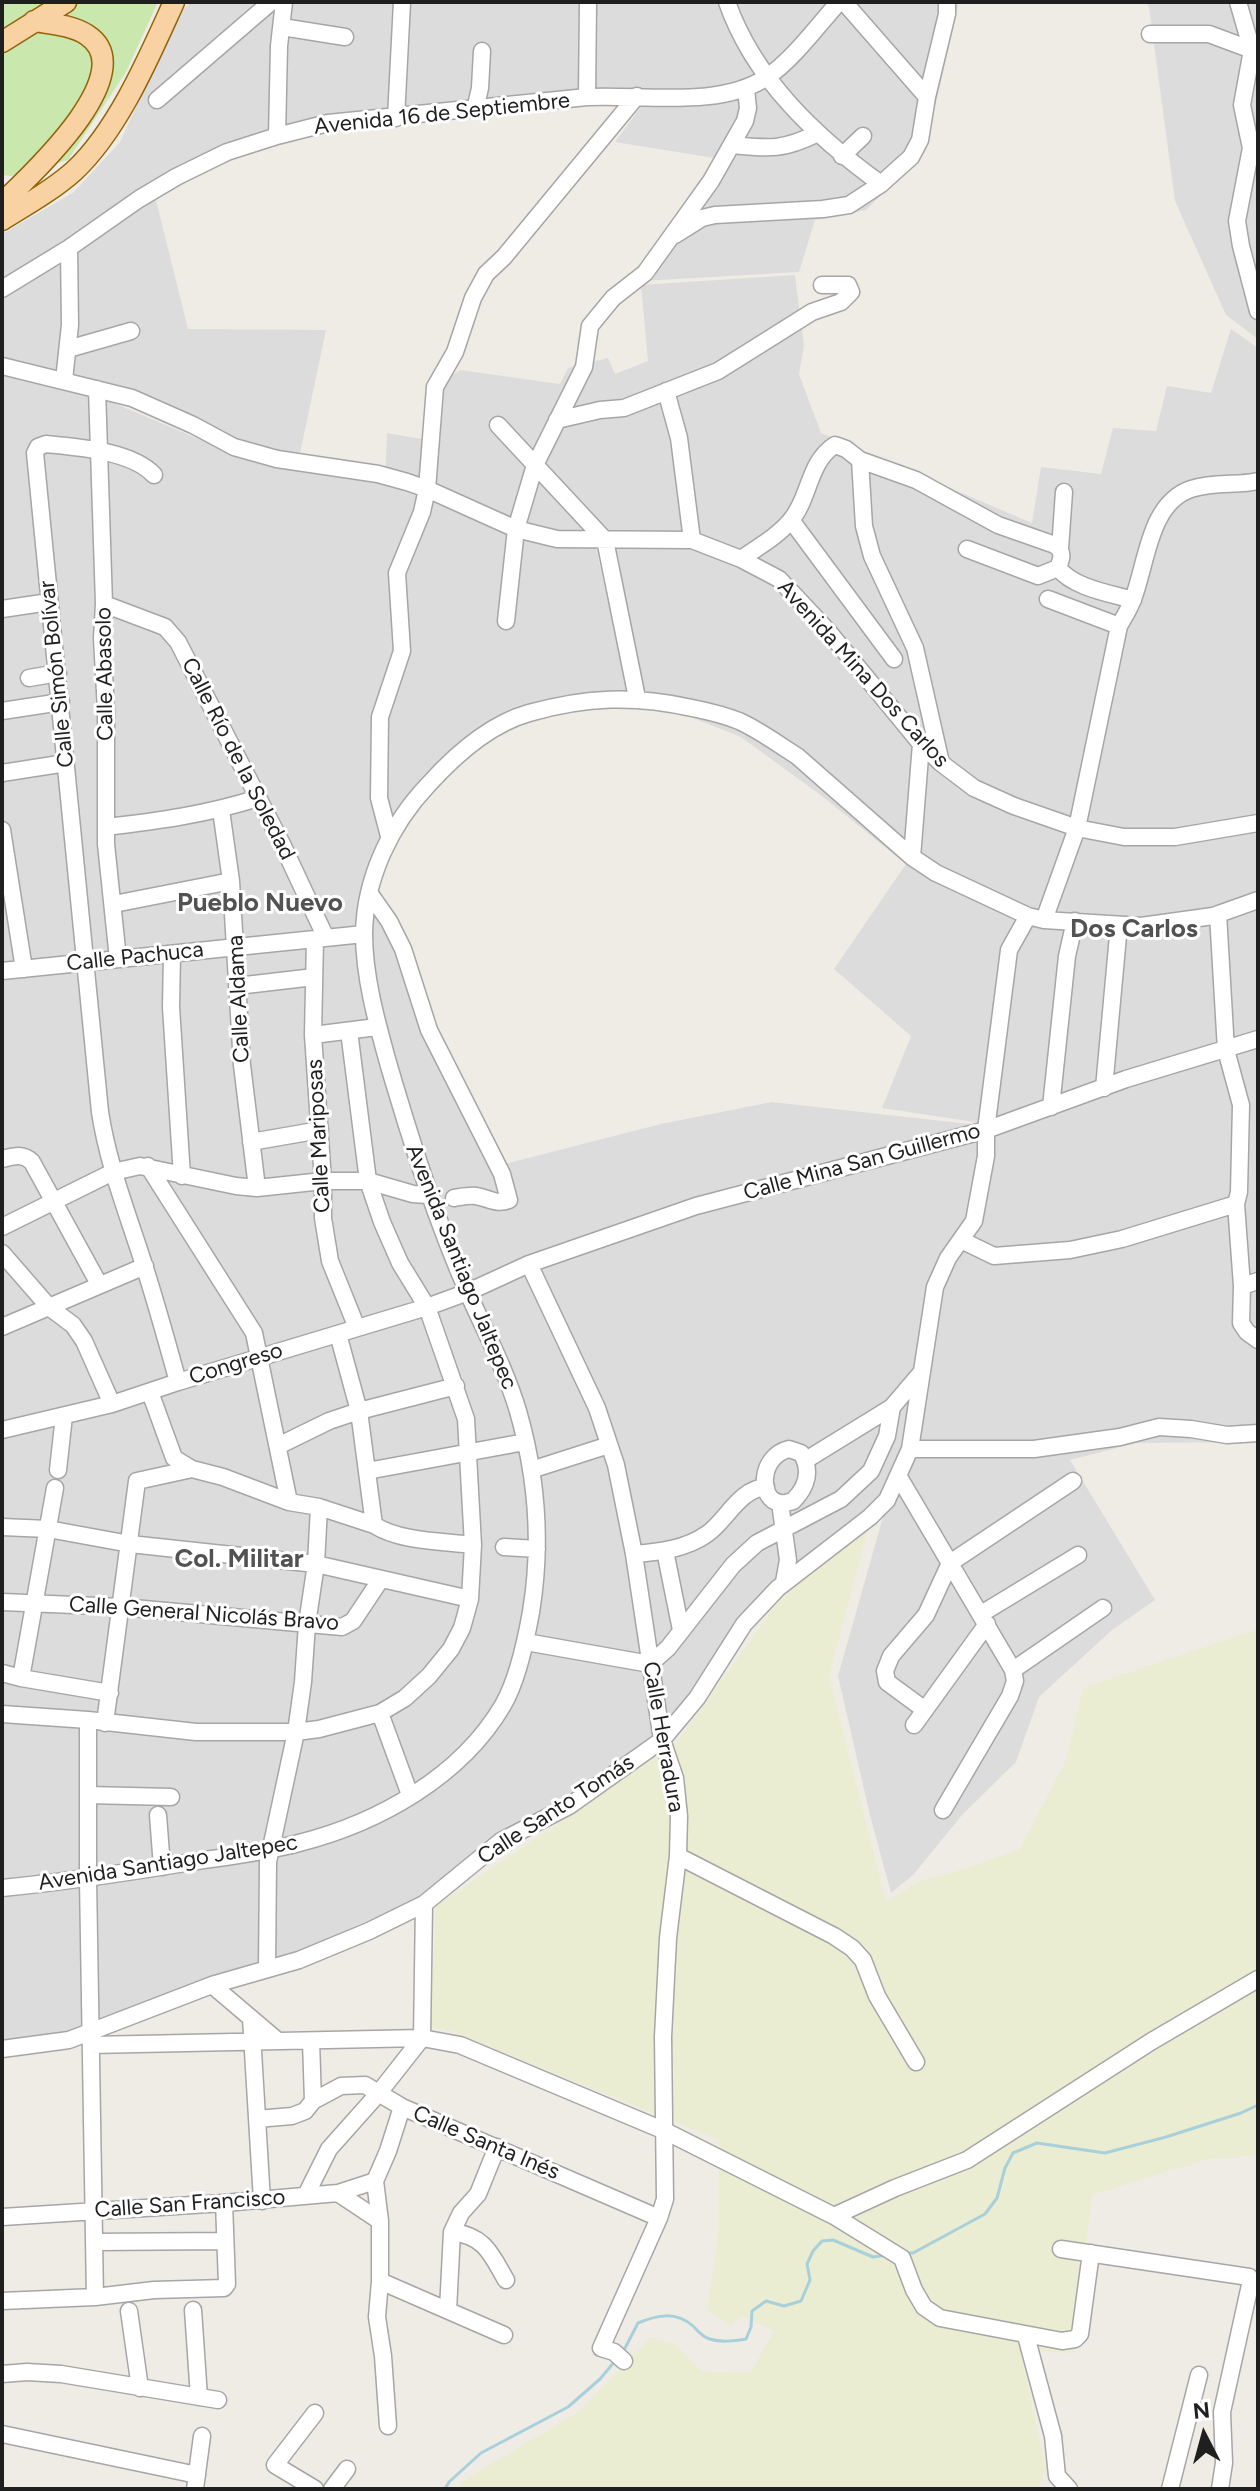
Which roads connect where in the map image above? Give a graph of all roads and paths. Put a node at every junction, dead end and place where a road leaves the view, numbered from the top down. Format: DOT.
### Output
graph roads {
  1 [pos="66,2"];
  2 [pos="174,2"];
  3 [pos="271,2"];
  4 [pos="284,2"];
  5 [pos="402,2"];
  6 [pos="588,2"];
  7 [pos="727,2"];
  8 [pos="842,2"];
  9 [pos="947,2"];
  10 [pos="1238,2"];
  11 [pos="34,21"];
  12 [pos="282,27"];
  13 [pos="1150,34"];
  14 [pos="345,37"];
  15 [pos="2,42"];
  16 [pos="1252,50"];
  17 [pos="482,51"];
  18 [pos="768,77"];
  19 [pos="746,89"];
  20 [pos="637,96"];
  21 [pos="587,97"];
  22 [pos="927,97"];
  23 [pos="157,100"];
  24 [pos="475,110"];
  25 [pos="396,118"];
  26 [pos="818,133"];
  27 [pos="277,136"];
  28 [pos="863,136"];
  29 [pos="732,145"];
  30 [pos="842,156"];
  31 [pos="881,184"];
  32 [pos="2,203"];
  33 [pos="2,220"];
  34 [pos="668,240"];
  35 [pos="69,248"];
  36 [pos="822,285"];
  37 [pos="2,289"];
  38 [pos="1258,311"];
  39 [pos="131,331"];
  40 [pos="68,349"];
  41 [pos="2,366"];
  42 [pos="64,380"];
  43 [pos="97,389"];
  44 [pos="666,391"];
  45 [pos="557,420"];
  46 [pos="498,425"];
  47 [pos="99,450"];
  48 [pos="860,460"];
  49 [pos="535,465"];
  50 [pos="154,475"];
  51 [pos="1258,481"];
  52 [pos="427,489"];
  53 [pos="1064,492"];
  54 [pos="791,520"];
  55 [pos="516,529"];
  56 [pos="605,540"];
  57 [pos="692,540"];
  58 [pos="967,549"];
  59 [pos="1060,549"];
  60 [pos="741,559"];
  61 [pos="1058,568"];
  62 [pos="1048,599"];
  63 [pos="1133,600"];
  64 [pos="49,602"];
  65 [pos="104,604"];
  66 [pos="2,609"];
  67 [pos="506,621"];
  68 [pos="1119,626"];
  69 [pos="894,659"];
  70 [pos="58,673"];
  71 [pos="29,678"];
  72 [pos="637,698"];
  73 [pos="61,702"];
  74 [pos="2,711"];
  75 [pos="921,744"];
  76 [pos="66,763"];
  77 [pos="941,763"];
  78 [pos="2,773"];
  79 [pos="258,798"];
  80 [pos="221,810"];
  81 [pos="1258,823"];
  82 [pos="106,827"];
  83 [pos="1077,828"];
  84 [pos="2,830"];
  85 [pos="389,836"];
  86 [pos="912,857"];
  87 [pos="231,881"];
  88 [pos="370,894"];
  89 [pos="1258,900"];
  90 [pos="114,904"];
  91 [pos="1218,914"];
  92 [pos="1036,918"];
  93 [pos="1075,921"];
  94 [pos="1119,925"];
  95 [pos="364,934"];
  96 [pos="320,938"];
  97 [pos="236,947"];
  98 [pos="172,954"];
  99 [pos="118,959"];
  100 [pos="84,963"];
  101 [pos="24,969"];
  102 [pos="2,971"];
  103 [pos="314,977"];
  104 [pos="237,986"];
  105 [pos="377,1027"];
  106 [pos="349,1031"];
  107 [pos="313,1035"];
  108 [pos="1258,1039"];
  109 [pos="1226,1050"];
  110 [pos="1104,1088"];
  111 [pos="1051,1107"];
  112 [pos="320,1130"];
  113 [pos="986,1130"];
  114 [pos="251,1142"];
  115 [pos="2,1159"];
  116 [pos="148,1166"];
  117 [pos="113,1172"];
  118 [pos="182,1176"];
  119 [pos="323,1181"];
  120 [pos="368,1181"];
  121 [pos="1258,1187"];
  122 [pos="257,1188"];
  123 [pos="428,1195"];
  124 [pos="454,1198"];
  125 [pos="1238,1198"];
  126 [pos="54,1203"];
  127 [pos="2,1227"];
  128 [pos="961,1240"];
  129 [pos="2,1253"];
  130 [pos="529,1264"];
  131 [pos="145,1266"];
  132 [pos="99,1284"];
  133 [pos="1250,1284"];
  134 [pos="468,1292"];
  135 [pos="49,1307"];
  136 [pos="427,1307"];
  137 [pos="2,1327"];
  138 [pos="357,1328"];
  139 [pos="338,1334"];
  140 [pos="1258,1340"];
  141 [pos="261,1358"];
  142 [pos="922,1371"];
  143 [pos="178,1382"];
  144 [pos="456,1386"];
  145 [pos="150,1392"];
  146 [pos="112,1404"];
  147 [pos="892,1407"];
  148 [pos="359,1411"];
  149 [pos="64,1416"];
  150 [pos="2,1430"];
  151 [pos="1258,1433"];
  152 [pos="525,1442"];
  153 [pos="609,1445"];
  154 [pos="278,1446"];
  155 [pos="910,1449"];
  156 [pos="469,1452"];
  157 [pos="806,1460"];
  158 [pos="192,1469"];
  159 [pos="58,1470"];
  160 [pos="531,1470"];
  161 [pos="367,1471"];
  162 [pos="899,1477"];
  163 [pos="1073,1481"];
  164 [pos="766,1487"];
  165 [pos="55,1488"];
  166 [pos="289,1502"];
  167 [pos="780,1503"];
  168 [pos="319,1507"];
  169 [pos="374,1525"];
  170 [pos="2,1527"];
  171 [pos="48,1529"];
  172 [pos="783,1531"];
  173 [pos="130,1544"];
  174 [pos="473,1545"];
  175 [pos="504,1547"];
  176 [pos="537,1549"];
  177 [pos="665,1551"];
  178 [pos="634,1554"];
  179 [pos="1078,1555"];
  180 [pos="950,1563"];
  181 [pos="316,1564"];
  182 [pos="381,1579"];
  183 [pos="784,1582"];
  184 [pos="470,1599"];
  185 [pos="2,1602"];
  186 [pos="36,1603"];
  187 [pos="122,1607"];
  188 [pos="1103,1608"];
  189 [pos="984,1619"];
  190 [pos="307,1624"];
  191 [pos="681,1630"];
  192 [pos="526,1642"];
  193 [pos="650,1664"];
  194 [pos="1013,1670"];
  195 [pos="2,1673"];
  196 [pos="21,1678"];
  197 [pos="110,1693"];
  198 [pos="925,1710"];
  199 [pos="380,1713"];
  200 [pos="2,1714"];
  201 [pos="97,1722"];
  202 [pos="914,1725"];
  203 [pos="296,1732"];
  204 [pos="662,1740"];
  205 [pos="88,1795"];
  206 [pos="410,1795"];
  207 [pos="171,1797"];
  208 [pos="943,1810"];
  209 [pos="158,1815"];
  210 [pos="270,1850"];
  211 [pos="678,1856"];
  212 [pos="162,1867"];
  213 [pos="88,1879"];
  214 [pos="2,1888"];
  215 [pos="424,1904"];
  216 [pos="267,1969"];
  217 [pos="1258,1979"];
  218 [pos="212,1985"];
  219 [pos="251,2018"];
  220 [pos="91,2038"];
  221 [pos="422,2038"];
  222 [pos="278,2041"];
  223 [pos="311,2041"];
  224 [pos="252,2042"];
  225 [pos="2,2049"];
  226 [pos="916,2062"];
  227 [pos="378,2094"];
  228 [pos="313,2101"];
  229 [pos="402,2107"];
  230 [pos="257,2119"];
  231 [pos="665,2131"];
  232 [pos="497,2147"];
  233 [pos="375,2181"];
  234 [pos="338,2193"];
  235 [pos="306,2195"];
  236 [pos="262,2201"];
  237 [pos="224,2203"];
  238 [pos="94,2212"];
  239 [pos="834,2216"];
  240 [pos="2,2217"];
  241 [pos="659,2218"];
  242 [pos="380,2221"];
  243 [pos="452,2232"];
  244 [pos="225,2241"];
  245 [pos="94,2242"];
  246 [pos="1061,2249"];
  247 [pos="1091,2253"];
  248 [pos="506,2280"];
  249 [pos="380,2281"];
  250 [pos="95,2297"];
  251 [pos="2,2301"];
  252 [pos="193,2310"];
  253 [pos="448,2310"];
  254 [pos="129,2311"];
  255 [pos="504,2335"];
  256 [pos="1026,2336"];
  257 [pos="619,2356"];
  258 [pos="2,2374"];
  259 [pos="1199,2375"];
  260 [pos="140,2388"];
  261 [pos="199,2397"];
  262 [pos="218,2400"];
  263 [pos="315,2413"];
  264 [pos="388,2426"];
  265 [pos="2,2434"];
  266 [pos="202,2436"];
  267 [pos="347,2469"];
  268 [pos="196,2482"];
  269 [pos="315,2489"];
  270 [pos="332,2489"];
  271 [pos="1069,2489"];
  272 [pos="1170,2489"];
  273 [pos="1220,2489"];
  1 -- 11 [label="main road"];
  2 -- 33 [label="main road"];
  3 -- 23 [label="street"];
  4 -- 12 [label="street"];
  5 -- 25 [label="street"];
  6 -- 21 [label="street"];
  7 -- 18 [label="street"];
  8 -- 18 [label="street, Avenida 16 de Septiembre"];
  8 -- 22 [label="street"];
  9 -- 22 [label="street"];
  10 -- 16 [label="street"];
  11 -- 15 [label="main road"];
  11 -- 32 [label="main road"];
  12 -- 14 [label="street"];
  12 -- 27 [label="street"];
  13 -- 16 [label="street"];
  16 -- 38 [label="street"];
  17 -- 24 [label="street"];
  18 -- 19 [label="street, Avenida 16 de Septiembre"];
  18 -- 26 [label="street"];
  19 -- 20 [label="street, Avenida 16 de Septiembre"];
  19 -- 29 [label="street"];
  20 -- 21 [label="street, Avenida 16 de Septiembre"];
  20 -- 52 [label="street"];
  21 -- 24 [label="street, Avenida 16 de Septiembre"];
  22 -- 31 [label="street"];
  24 -- 25 [label="street, Avenida 16 de Septiembre"];
  25 -- 27 [label="street, Avenida 16 de Septiembre"];
  26 -- 29 [label="street"];
  26 -- 30 [label="street"];
  27 -- 35 [label="street, Avenida 16 de Septiembre"];
  28 -- 30 [label="street"];
  29 -- 34 [label="street"];
  30 -- 31 [label="street"];
  31 -- 34 [label="street"];
  34 -- 45 [label="street"];
  35 -- 37 [label="street, Avenida 16 de Septiembre"];
  35 -- 40 [label="street"];
  36 -- 44 [label="street"];
  39 -- 40 [label="street"];
  40 -- 42 [label="street"];
  41 -- 42 [label="street, Avenida Mina Dos Carlos"];
  42 -- 43 [label="street, Avenida Mina Dos Carlos"];
  43 -- 47 [label="street, Calle Abasolo"];
  43 -- 52 [label="street, Avenida Mina Dos Carlos"];
  44 -- 45 [label="street"];
  44 -- 57 [label="street"];
  45 -- 49 [label="street"];
  46 -- 49 [label="street"];
  47 -- 50 [label="street"];
  47 -- 64 [label="street, Calle Simón Bolívar"];
  47 -- 65 [label="street, Calle Abasolo"];
  48 -- 54 [label="street"];
  48 -- 59 [label="street"];
  48 -- 77 [label="street"];
  49 -- 55 [label="street"];
  49 -- 56 [label="street"];
  51 -- 63 [label="street, Calle Santo Tomás"];
  52 -- 55 [label="street, Avenida Mina Dos Carlos"];
  52 -- 85 [label="street"];
  53 -- 59 [label="street"];
  54 -- 60 [label="street"];
  54 -- 69 [label="street"];
  55 -- 56 [label="street, Avenida Mina Dos Carlos"];
  55 -- 67 [label="street"];
  56 -- 57 [label="street, Avenida Mina Dos Carlos"];
  56 -- 72 [label="street"];
  57 -- 60 [label="street, Avenida Mina Dos Carlos"];
  58 -- 61 [label="street"];
  59 -- 61 [label="street"];
  60 -- 75 [label="street, Avenida Mina Dos Carlos"];
  61 -- 63 [label="street"];
  62 -- 68 [label="street"];
  63 -- 68 [label="street, Calle Santo Tomás"];
  64 -- 66 [label="street"];
  64 -- 70 [label="street, Calle Simón Bolívar"];
  65 -- 79 [label="street, Calle Río de la Soledad"];
  65 -- 82 [label="street, Calle Abasolo"];
  68 -- 83 [label="street, Calle Santo Tomás"];
  70 -- 71 [label="street"];
  70 -- 73 [label="street, Calle Simón Bolívar"];
  72 -- 85 [label="street, Avenida Santiago Jaltepec"];
  72 -- 86 [label="street, Avenida Santiago Jaltepec"];
  73 -- 74 [label="street"];
  73 -- 76 [label="street, Calle Simón Bolívar"];
  75 -- 77 [label="street, Avenida Mina Dos Carlos"];
  75 -- 86 [label="street"];
  76 -- 78 [label="street"];
  76 -- 100 [label="street, Calle Simón Bolívar"];
  77 -- 83 [label="street, Avenida Mina Dos Carlos"];
  79 -- 80 [label="street"];
  79 -- 96 [label="street, Calle Río de la Soledad"];
  80 -- 82 [label="street"];
  80 -- 87 [label="street, Calle Aldama"];
  81 -- 83 [label="street, Avenida Mina Dos Carlos"];
  82 -- 90 [label="street, Calle Abasolo"];
  83 -- 92 [label="street, Calle Santo Tomás"];
  84 -- 101 [label="street"];
  85 -- 88 [label="street, Avenida Santiago Jaltepec"];
  86 -- 92 [label="street, Avenida Santiago Jaltepec"];
  87 -- 90 [label="street"];
  87 -- 97 [label="street, Calle Aldama"];
  88 -- 95 [label="street, Avenida Santiago Jaltepec"];
  88 -- 124 [label="street"];
  89 -- 91 [label="street, Avenida Santiago Jaltepec"];
  90 -- 99 [label="street, Calle Abasolo"];
  91 -- 94 [label="street, Avenida Santiago Jaltepec"];
  91 -- 109 [label="street"];
  92 -- 93 [label="street, Avenida Santiago Jaltepec"];
  92 -- 113 [label="street, Calle Santo Tomás"];
  93 -- 94 [label="street, Avenida Santiago Jaltepec"];
  93 -- 111 [label="street"];
  94 -- 110 [label="street"];
  95 -- 96 [label="street, Calle Pachuca"];
  95 -- 105 [label="street, Avenida Santiago Jaltepec"];
  96 -- 97 [label="street, Calle Pachuca"];
  96 -- 103 [label="street, Calle Mariposas"];
  97 -- 98 [label="street, Calle Pachuca"];
  97 -- 104 [label="street, Calle Aldama"];
  98 -- 99 [label="street, Calle Pachuca"];
  98 -- 118 [label="street"];
  99 -- 100 [label="street, Calle Pachuca"];
  100 -- 101 [label="street, Calle Pachuca"];
  100 -- 117 [label="street, Calle Simón Bolívar"];
  101 -- 102 [label="street, Calle Pachuca"];
  103 -- 104 [label="street"];
  103 -- 107 [label="street, Calle Mariposas"];
  104 -- 114 [label="street, Calle Aldama"];
  105 -- 106 [label="street"];
  105 -- 123 [label="street, Avenida Santiago Jaltepec"];
  106 -- 107 [label="street"];
  106 -- 120 [label="street"];
  107 -- 112 [label="street, Calle Mariposas"];
  108 -- 109 [label="street, Calle Mina San Guillermo"];
  109 -- 110 [label="street, Calle Mina San Guillermo"];
  109 -- 125 [label="street"];
  110 -- 111 [label="street, Calle Mina San Guillermo"];
  111 -- 113 [label="street, Calle Mina San Guillermo"];
  112 -- 114 [label="street"];
  112 -- 119 [label="street, Calle Mariposas"];
  113 -- 128 [label="street, Calle Santo Tomás"];
  113 -- 130 [label="street, Calle Mina San Guillermo"];
  114 -- 122 [label="street, Calle Aldama"];
  115 -- 126 [label="street"];
  116 -- 117 [label="street"];
  116 -- 118 [label="street"];
  116 -- 141 [label="street"];
  117 -- 126 [label="street"];
  117 -- 131 [label="street, Calle Simón Bolívar"];
  118 -- 122 [label="street"];
  119 -- 120 [label="street"];
  119 -- 122 [label="street"];
  119 -- 138 [label="street, Calle Mariposas"];
  120 -- 123 [label="street"];
  120 -- 136 [label="street"];
  121 -- 125 [label="street"];
  123 -- 134 [label="street, Avenida Santiago Jaltepec"];
  125 -- 128 [label="street"];
  125 -- 133 [label="street"];
  126 -- 127 [label="street"];
  126 -- 132 [label="street"];
  128 -- 142 [label="street, Calle Santo Tomás"];
  129 -- 135 [label="street"];
  130 -- 134 [label="street, Calle Mina San Guillermo"];
  130 -- 153 [label="street, Calle Herradura"];
  131 -- 132 [label="street"];
  131 -- 143 [label="street, Calle Simón Bolívar"];
  132 -- 135 [label="street"];
  133 -- 140 [label="street"];
  134 -- 136 [label="street, Congreso"];
  134 -- 152 [label="street, Avenida Santiago Jaltepec"];
  135 -- 137 [label="street"];
  135 -- 146 [label="street"];
  136 -- 138 [label="street, Congreso"];
  136 -- 144 [label="street"];
  138 -- 139 [label="street, Congreso"];
  139 -- 141 [label="street, Congreso"];
  139 -- 148 [label="street"];
  141 -- 143 [label="street, Congreso"];
  141 -- 154 [label="street"];
  142 -- 147 [label="street"];
  142 -- 155 [label="street, Calle Santo Tomás"];
  143 -- 145 [label="street, Congreso"];
  144 -- 148 [label="street"];
  144 -- 156 [label="street"];
  145 -- 146 [label="street, Congreso"];
  145 -- 158 [label="street"];
  146 -- 149 [label="street, Congreso"];
  147 -- 157 [label="street"];
  147 -- 172 [label="street"];
  148 -- 154 [label="street"];
  148 -- 161 [label="street"];
  149 -- 150 [label="street, Congreso"];
  149 -- 159 [label="street"];
  151 -- 155 [label="street"];
  152 -- 156 [label="street"];
  152 -- 160 [label="street, Avenida Santiago Jaltepec"];
  153 -- 160 [label="street"];
  153 -- 178 [label="street, Calle Herradura"];
  154 -- 166 [label="street"];
  155 -- 162 [label="street, Calle Santo Tomás"];
  156 -- 161 [label="street"];
  156 -- 174 [label="street"];
  157 -- 164 [label="street"];
  157 -- 167 [label="street"];
  158 -- 166 [label="street"];
  158 -- 173 [label="street"];
  160 -- 176 [label="street, Avenida Santiago Jaltepec"];
  161 -- 169 [label="street"];
  162 -- 180 [label="street"];
  162 -- 183 [label="street, Calle Santo Tomás"];
  163 -- 180 [label="street"];
  164 -- 167 [label="street"];
  164 -- 177 [label="street"];
  165 -- 171 [label="street"];
  166 -- 168 [label="street"];
  167 -- 172 [label="street"];
  168 -- 169 [label="street"];
  168 -- 181 [label="street"];
  169 -- 174 [label="street"];
  170 -- 171 [label="street"];
  171 -- 173 [label="street"];
  171 -- 186 [label="street"];
  172 -- 183 [label="street"];
  172 -- 191 [label="street"];
  173 -- 181 [label="street"];
  173 -- 187 [label="street"];
  174 -- 184 [label="street"];
  175 -- 176 [label="street"];
  176 -- 192 [label="street, Avenida Santiago Jaltepec"];
  177 -- 178 [label="street"];
  177 -- 191 [label="street"];
  178 -- 193 [label="street, Calle Herradura"];
  179 -- 189 [label="street"];
  180 -- 189 [label="street"];
  180 -- 198 [label="street"];
  181 -- 182 [label="street"];
  181 -- 190 [label="street"];
  182 -- 184 [label="street"];
  182 -- 190 [label="street, Calle General Nicolás Bravo"];
  183 -- 204 [label="street, Calle Santo Tomás"];
  184 -- 199 [label="street"];
  185 -- 186 [label="street, Calle General Nicolás Bravo"];
  186 -- 187 [label="street, Calle General Nicolás Bravo"];
  186 -- 196 [label="street"];
  187 -- 190 [label="street, Calle General Nicolás Bravo"];
  187 -- 197 [label="street"];
  188 -- 194 [label="street"];
  189 -- 194 [label="street"];
  189 -- 198 [label="street"];
  190 -- 203 [label="street"];
  191 -- 193 [label="street"];
  192 -- 193 [label="street"];
  192 -- 206 [label="street, Avenida Santiago Jaltepec"];
  193 -- 204 [label="street, Calle Herradura"];
  194 -- 208 [label="street"];
  195 -- 196 [label="street"];
  196 -- 197 [label="street"];
  197 -- 201 [label="street"];
  198 -- 202 [label="street"];
  199 -- 203 [label="street"];
  199 -- 206 [label="street"];
  200 -- 201 [label="street"];
  201 -- 203 [label="street"];
  201 -- 205 [label="street"];
  203 -- 210 [label="street"];
  204 -- 211 [label="street, Calle Herradura"];
  204 -- 215 [label="street, Calle Santo Tomás"];
  205 -- 207 [label="street"];
  205 -- 213 [label="street"];
  206 -- 210 [label="street, Avenida Santiago Jaltepec"];
  209 -- 212 [label="street"];
  210 -- 212 [label="street, Avenida Santiago Jaltepec"];
  210 -- 216 [label="street"];
  211 -- 226 [label="street"];
  211 -- 231 [label="street, Calle Herradura"];
  212 -- 213 [label="street, Avenida Santiago Jaltepec"];
  213 -- 214 [label="street, Avenida Santiago Jaltepec"];
  213 -- 220 [label="street"];
  215 -- 216 [label="street, Calle Santo Tomás"];
  215 -- 221 [label="street"];
  216 -- 218 [label="street, Calle Santo Tomás"];
  217 -- 239 [label="street"];
  218 -- 219 [label="street"];
  218 -- 220 [label="street, Calle Santo Tomás"];
  219 -- 222 [label="street"];
  219 -- 224 [label="street"];
  220 -- 224 [label="street"];
  220 -- 225 [label="street, Calle Santo Tomás"];
  220 -- 238 [label="street"];
  221 -- 223 [label="street"];
  221 -- 227 [label="street"];
  221 -- 231 [label="street"];
  222 -- 223 [label="street"];
  222 -- 224 [label="street"];
  223 -- 228 [label="street"];
  224 -- 230 [label="street"];
  227 -- 228 [label="street, Calle Santa Inés"];
  227 -- 229 [label="street, Calle Santa Inés"];
  227 -- 235 [label="street"];
  228 -- 230 [label="street, Calle Santa Inés"];
  229 -- 232 [label="street, Calle Santa Inés"];
  229 -- 233 [label="street"];
  230 -- 236 [label="street"];
  231 -- 239 [label="street"];
  231 -- 241 [label="street, Calle Herradura"];
  232 -- 241 [label="street, Calle Santa Inés"];
  232 -- 243 [label="street"];
  233 -- 234 [label="street, Calle San Francisco"];
  233 -- 242 [label="street"];
  234 -- 235 [label="street, Calle San Francisco"];
  234 -- 242 [label="street"];
  235 -- 236 [label="street, Calle San Francisco"];
  236 -- 237 [label="street, Calle San Francisco"];
  237 -- 238 [label="street, Calle San Francisco"];
  237 -- 244 [label="street"];
  238 -- 240 [label="street, Calle San Francisco"];
  238 -- 245 [label="street"];
  239 -- 256 [label="street"];
  241 -- 257 [label="street, Calle Herradura"];
  242 -- 249 [label="street"];
  243 -- 248 [label="street"];
  243 -- 253 [label="street"];
  244 -- 245 [label="street"];
  244 -- 250 [label="street"];
  245 -- 250 [label="street"];
  246 -- 247 [label="street"];
  247 -- 256 [label="street"];
  247 -- 273 [label="street"];
  249 -- 253 [label="street"];
  249 -- 264 [label="street"];
  250 -- 251 [label="street"];
  252 -- 261 [label="street"];
  253 -- 255 [label="street"];
  254 -- 260 [label="street"];
  256 -- 271 [label="street"];
  258 -- 260 [label="street"];
  259 -- 272 [label="street"];
  260 -- 261 [label="street"];
  261 -- 262 [label="street"];
  263 -- 269 [label="street"];
  265 -- 268 [label="street"];
  266 -- 268 [label="street"];
  267 -- 270 [label="street"];
}
